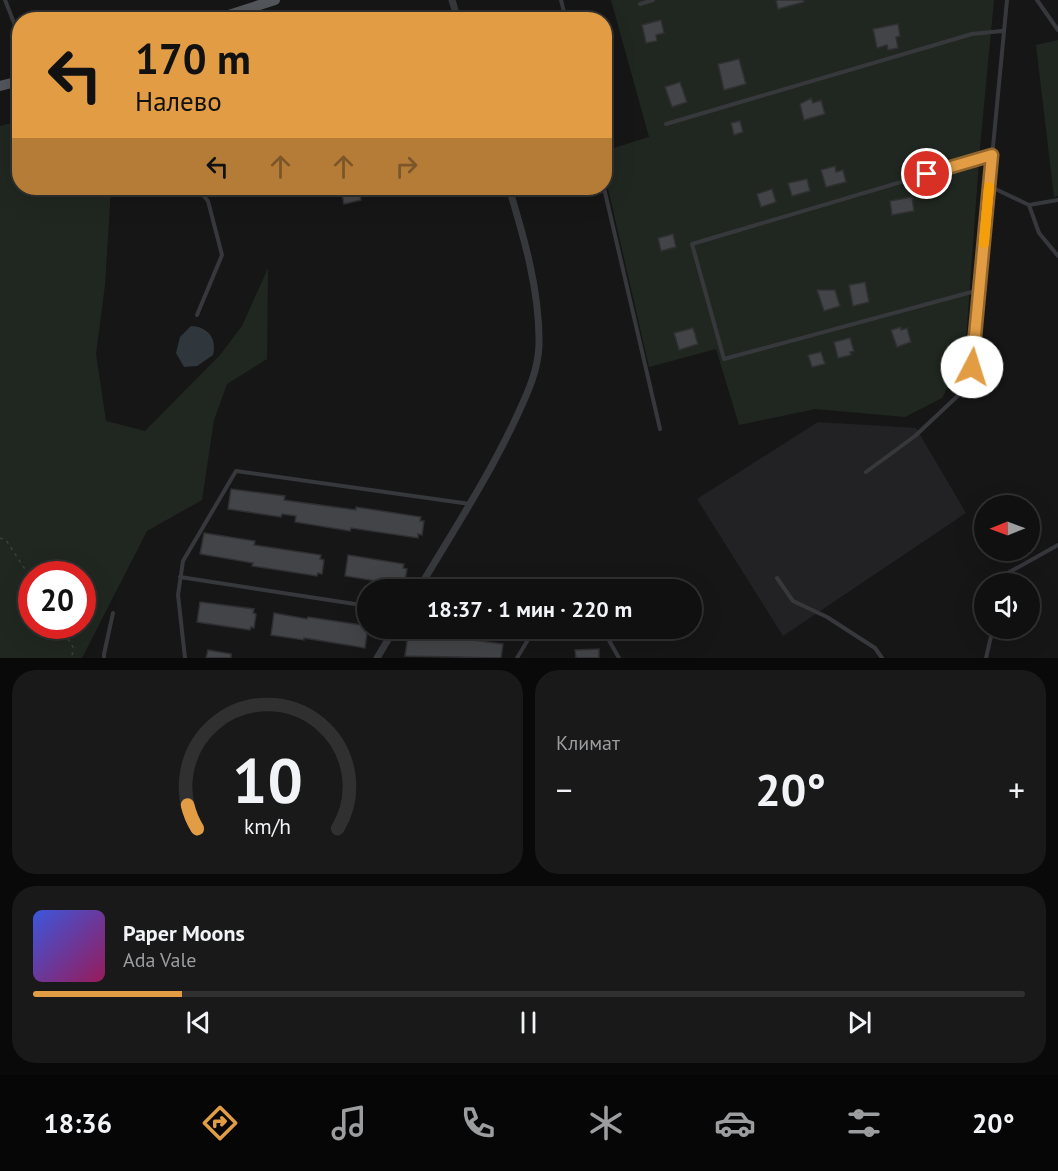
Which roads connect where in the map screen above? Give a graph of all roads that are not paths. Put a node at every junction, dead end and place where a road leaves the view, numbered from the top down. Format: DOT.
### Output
graph roads {
  1 [pos="5,0"];
  2 [pos="275,0"];
  3 [pos="653,0"];
  4 [pos="1007,0"];
  5 [pos="1037,0"];
  6 [pos="640,4"];
  7 [pos="238,12"];
  8 [pos="12,16"];
  9 [pos="1058,30"];
  10 [pos="1002,31"];
  11 [pos="666,124"];
  12 [pos="992,155"];
  13 [pos="989,186"];
  14 [pos="203,195"];
  15 [pos="511,195"];
  16 [pos="606,195"];
  17 [pos="1058,200"];
  18 [pos="1029,205"];
  19 [pos="1058,256"];
  20 [pos="979,290"];
  21 [pos="197,315"];
  22 [pos="660,429"];
  23 [pos="866,472"];
  24 [pos="470,504"];
  25 [pos="1058,545"];
  26 [pos="1008,573"];
  27 [pos="180,577"];
  28 [pos="777,578"];
  29 [pos="425,579"];
  30 [pos="357,604"];
  31 [pos="113,613"];
  32 [pos="388,639"];
  33 [pos="528,639"];
  34 [pos="608,639"];
  35 [pos="990,639"];
  36 [pos="104,658"];
  37 [pos="185,658"];
  38 [pos="377,658"];
  39 [pos="517,658"];
  40 [pos="619,658"];
  41 [pos="882,658"];
  42 [pos="986,658"];
  1 -- 8 [label="lane"];
  2 -- 7 [label="main road"];
  3 -- 6 [label="lane"];
  4 -- 10 [label="lane"];
  5 -- 9 [label="lane"];
  10 -- 11 [label="lane"];
  10 -- 12 [label="lane"];
  12 -- 13 [label="lane"];
  12 -- 20 [label="lane"];
  13 -- 18 [label="lane"];
  13 -- 20 [label="lane"];
  14 -- 21 [label="lane"];
  15 -- 24 [label="street"];
  16 -- 22 [label="lane"];
  17 -- 18 [label="lane"];
  18 -- 19 [label="lane"];
  20 -- 23 [label="lane"];
  24 -- 27 [label="lane"];
  24 -- 29 [label="street"];
  25 -- 26 [label="lane"];
  27 -- 30 [label="lane"];
  27 -- 37 [label="lane"];
  28 -- 41 [label="lane"];
  31 -- 36 [label="lane"];
  32 -- 38 [label="street"];
  33 -- 39 [label="lane"];
  34 -- 40 [label="lane"];
  35 -- 42 [label="lane"];
}
